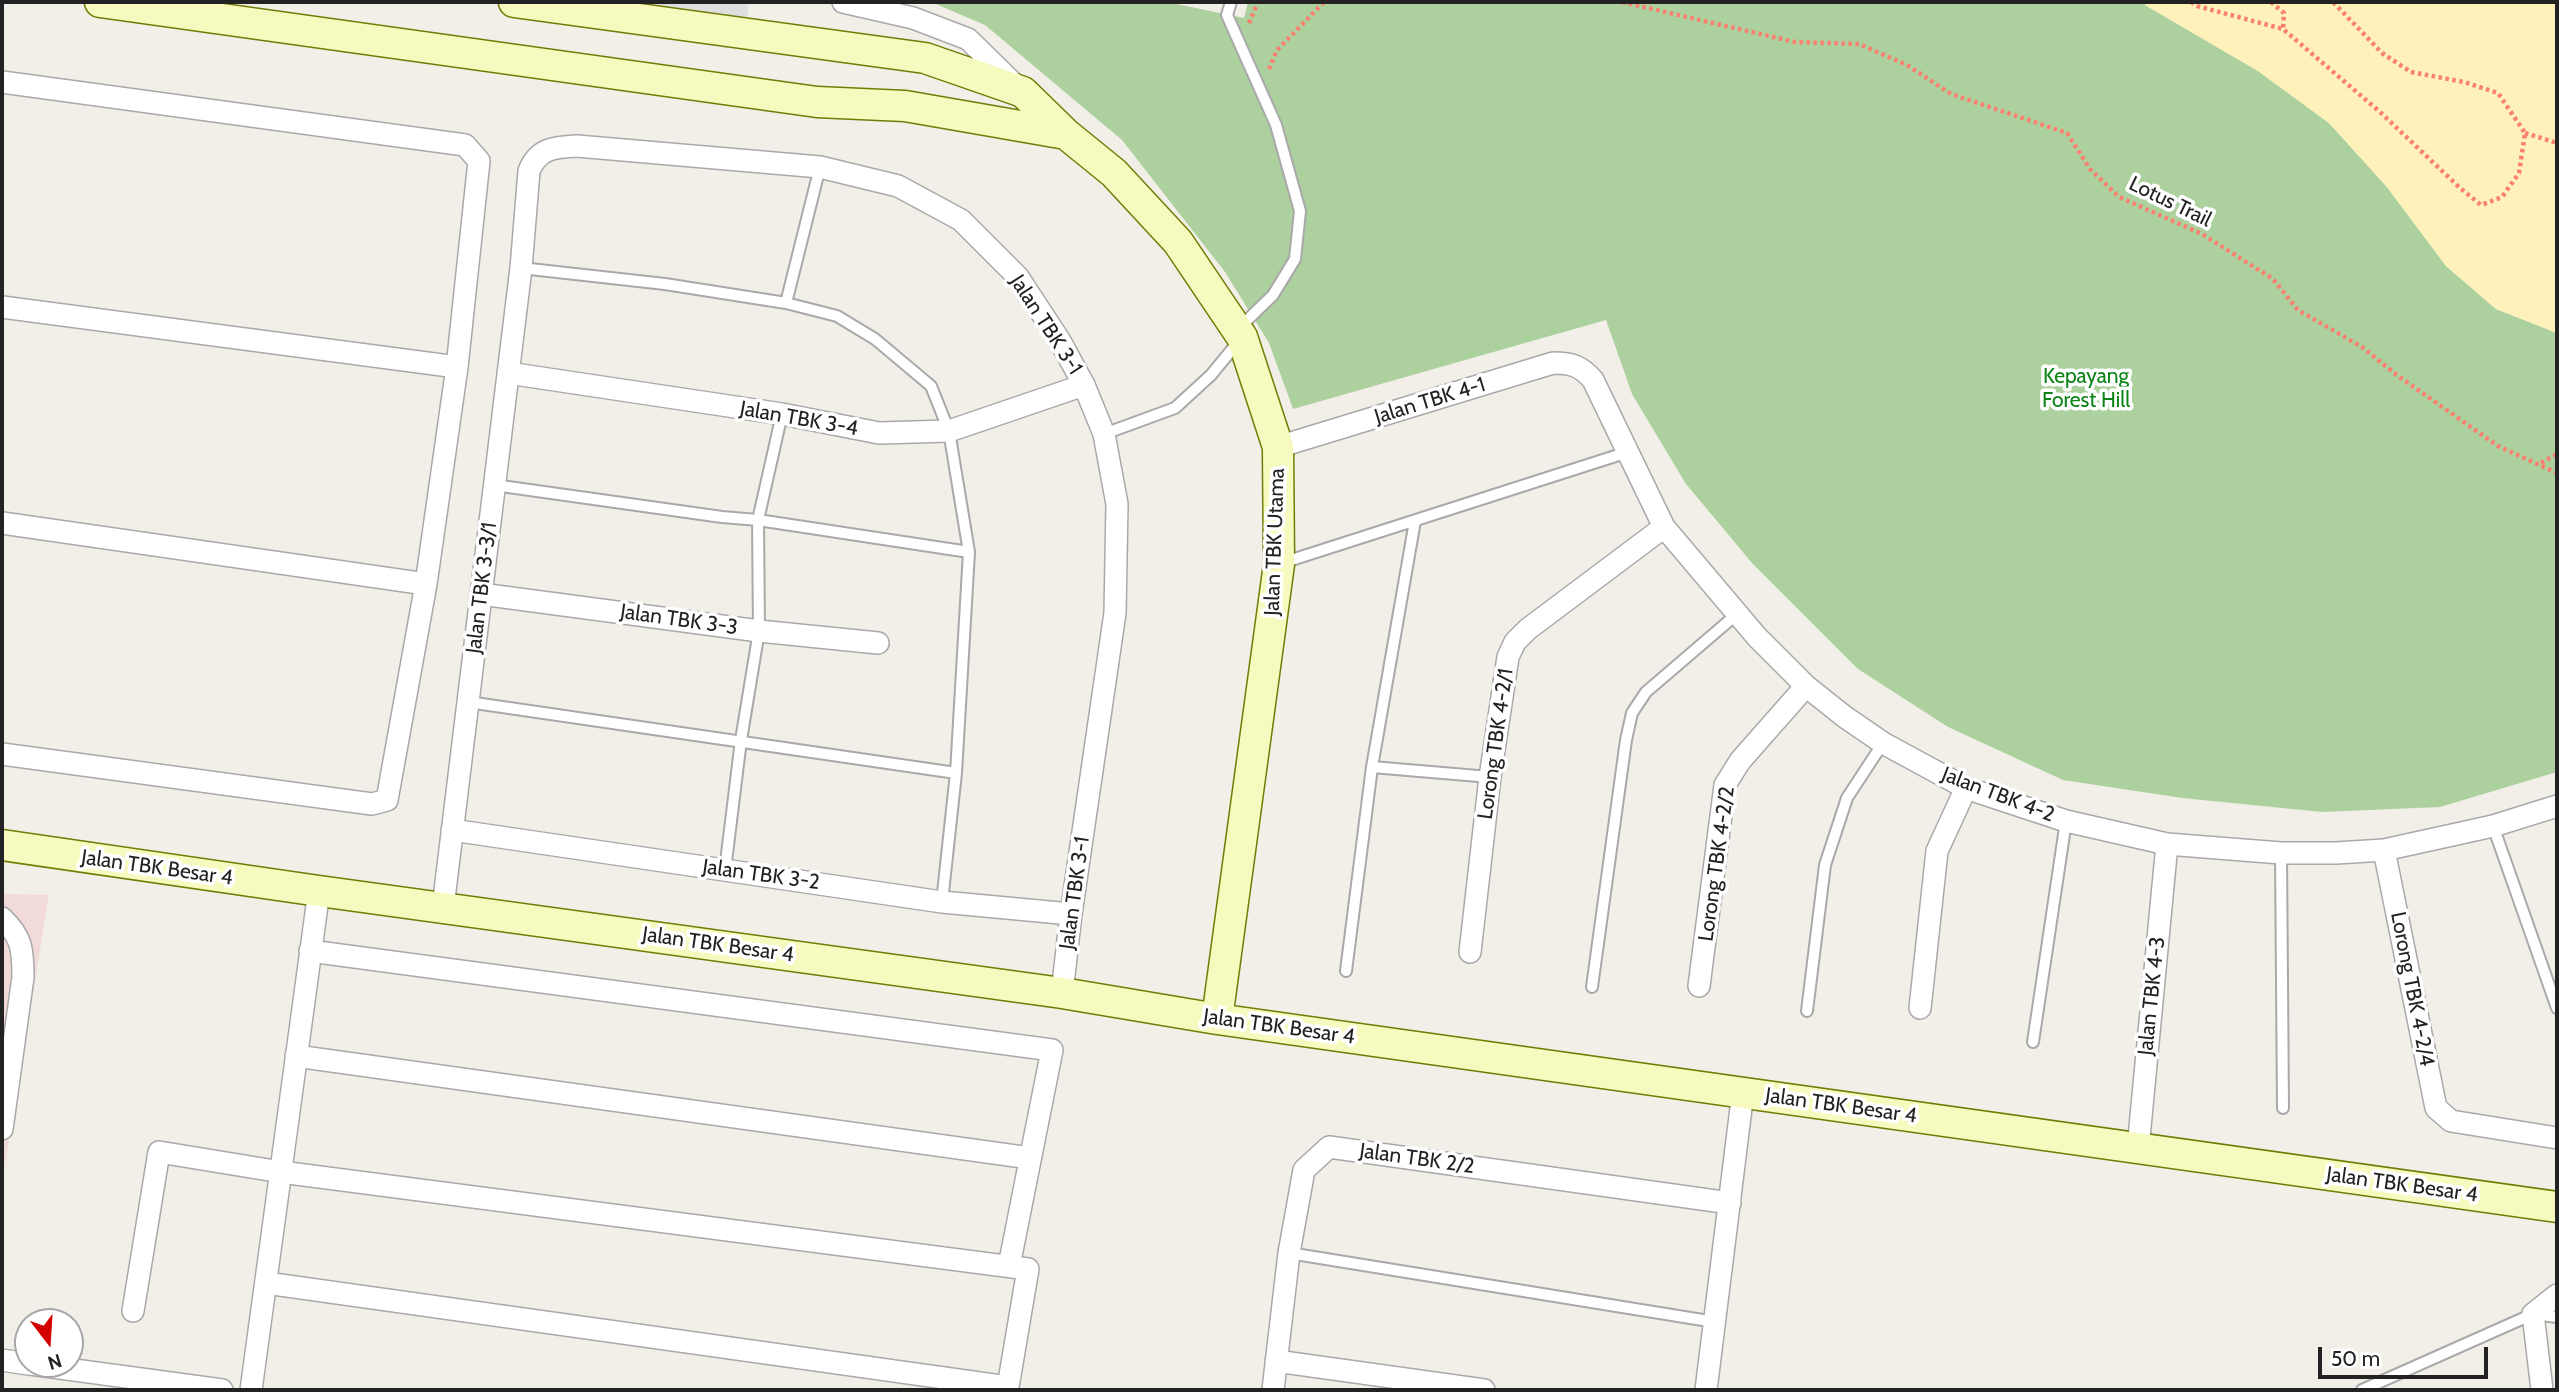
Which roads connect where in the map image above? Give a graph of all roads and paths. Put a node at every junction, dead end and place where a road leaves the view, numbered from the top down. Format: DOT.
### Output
graph roads {
  1 [pos="100,2"];
  2 [pos="514,2"];
  3 [pos="843,2"];
  4 [pos="1231,2"];
  5 [pos="1324,2"];
  6 [pos="1622,2"];
  7 [pos="2191,2"];
  8 [pos="2271,2"];
  9 [pos="2333,2"];
  10 [pos="2283,29"];
  11 [pos="2,82"];
  12 [pos="1260,89"];
  13 [pos="1023,92"];
  14 [pos="2525,133"];
  15 [pos="1066,134"];
  16 [pos="2557,143"];
  17 [pos="820,167"];
  18 [pos="521,268"];
  19 [pos="786,303"];
  20 [pos="2,307"];
  21 [pos="1240,333"];
  22 [pos="457,367"];
  23 [pos="1582,368"];
  24 [pos="508,373"];
  25 [pos="1084,385"];
  26 [pos="782,414"];
  27 [pos="949,431"];
  28 [pos="1104,434"];
  29 [pos="1278,447"];
  30 [pos="1628,452"];
  31 [pos="2557,454"];
  32 [pos="2540,463"];
  33 [pos="2557,473"];
  34 [pos="494,485"];
  35 [pos="758,520"];
  36 [pos="1415,521"];
  37 [pos="2,523"];
  38 [pos="1664,527"];
  39 [pos="969,552"];
  40 [pos="1279,564"];
  41 [pos="426,584"];
  42 [pos="481,594"];
  43 [pos="1737,614"];
  44 [pos="760,631"];
  45 [pos="878,643"];
  46 [pos="1806,686"];
  47 [pos="468,702"];
  48 [pos="741,740"];
  49 [pos="1883,743"];
  50 [pos="2,754"];
  51 [pos="1372,767"];
  52 [pos="956,773"];
  53 [pos="1490,777"];
  54 [pos="1966,788"];
  55 [pos="2557,806"];
  56 [pos="2066,821"];
  57 [pos="2493,826"];
  58 [pos="452,830"];
  59 [pos="2167,844"];
  60 [pos="2,845"];
  61 [pos="2384,850"];
  62 [pos="2281,853"];
  63 [pos="725,870"];
  64 [pos="319,891"];
  65 [pos="942,902"];
  66 [pos="443,907"];
  67 [pos="1071,914"];
  68 [pos="8,925"];
  69 [pos="310,951"];
  70 [pos="1470,952"];
  71 [pos="1346,971"];
  72 [pos="1699,986"];
  73 [pos="1592,987"];
  74 [pos="1062,993"];
  75 [pos="1920,1008"];
  76 [pos="2557,1008"];
  77 [pos="1807,1012"];
  78 [pos="1217,1019"];
  79 [pos="2033,1042"];
  80 [pos="296,1056"];
  81 [pos="1743,1092"];
  82 [pos="2284,1108"];
  83 [pos="2,1129"];
  84 [pos="2557,1138"];
  85 [pos="2138,1148"];
  86 [pos="1030,1158"];
  87 [pos="281,1172"];
  88 [pos="1730,1203"];
  89 [pos="2557,1207"];
  90 [pos="1289,1253"];
  91 [pos="1009,1266"];
  92 [pos="266,1283"];
  93 [pos="2557,1296"];
  94 [pos="133,1311"];
  95 [pos="2533,1314"];
  96 [pos="2557,1317"];
  97 [pos="1715,1322"];
  98 [pos="1276,1361"];
  99 [pos="84,1371"];
  100 [pos="1371,1382"];
  101 [pos="222,1390"];
  102 [pos="251,1390"];
  103 [pos="1273,1390"];
  104 [pos="1484,1390"];
  105 [pos="1706,1390"];
  106 [pos="2362,1390"];
  107 [pos="2542,1390"];
  1 -- 15 [label="street"];
  2 -- 13 [label="street"];
  3 -- 13 [label="street"];
  4 -- 12 [label="lane"];
  5 -- 12 [label="path"];
  6 -- 32 [label="path, Lotus Trail"];
  7 -- 10 [label="path"];
  8 -- 10 [label="path"];
  9 -- 14 [label="path"];
  10 -- 14 [label="path"];
  11 -- 22 [label="street"];
  12 -- 21 [label="lane"];
  13 -- 15 [label="street, Jalan TBK Utama"];
  14 -- 16 [label="path"];
  15 -- 21 [label="street, Jalan TBK Utama"];
  17 -- 18 [label="street, Jalan TBK 3-1"];
  17 -- 19 [label="lane"];
  17 -- 25 [label="street, Jalan TBK 3-1"];
  18 -- 19 [label="lane"];
  18 -- 24 [label="street, Jalan TBK 3-3/1"];
  19 -- 27 [label="lane"];
  20 -- 22 [label="street"];
  21 -- 28 [label="lane"];
  21 -- 29 [label="street, Jalan TBK Utama"];
  22 -- 41 [label="street"];
  23 -- 29 [label="street, Jalan TBK 4-1"];
  23 -- 30 [label="street, Jalan TBK 4-2"];
  24 -- 26 [label="street, Jalan TBK 3-4"];
  24 -- 34 [label="street, Jalan TBK 3-3/1"];
  25 -- 27 [label="street, Jalan TBK 3-4"];
  25 -- 28 [label="street, Jalan TBK 3-1"];
  26 -- 27 [label="street, Jalan TBK 3-4"];
  26 -- 35 [label="lane"];
  27 -- 39 [label="lane"];
  28 -- 67 [label="street, Jalan TBK 3-1"];
  29 -- 40 [label="street, Jalan TBK Utama"];
  30 -- 36 [label="lane"];
  30 -- 38 [label="street, Jalan TBK 4-2"];
  31 -- 32 [label="path"];
  32 -- 33 [label="path, Lotus Trail"];
  34 -- 35 [label="lane"];
  34 -- 42 [label="street, Jalan TBK 3-3/1"];
  35 -- 39 [label="lane"];
  35 -- 44 [label="lane"];
  36 -- 40 [label="lane"];
  36 -- 51 [label="lane"];
  37 -- 41 [label="street"];
  38 -- 43 [label="street, Jalan TBK 4-2"];
  38 -- 53 [label="street, Lorong TBK 4-2/1"];
  39 -- 52 [label="lane"];
  40 -- 78 [label="street, Jalan TBK Utama"];
  41 -- 50 [label="street"];
  42 -- 44 [label="street, Jalan TBK 3-3"];
  42 -- 47 [label="street, Jalan TBK 3-3/1"];
  43 -- 46 [label="street, Jalan TBK 4-2"];
  43 -- 73 [label="lane"];
  44 -- 45 [label="street, Jalan TBK 3-3"];
  44 -- 48 [label="lane"];
  46 -- 49 [label="street, Jalan TBK 4-2"];
  46 -- 72 [label="street, Lorong TBK 4-2/2"];
  47 -- 48 [label="lane"];
  47 -- 58 [label="street, Jalan TBK 3-3/1"];
  48 -- 52 [label="lane"];
  48 -- 63 [label="lane"];
  49 -- 54 [label="street, Jalan TBK 4-2"];
  49 -- 77 [label="lane"];
  51 -- 53 [label="lane"];
  51 -- 71 [label="lane"];
  52 -- 65 [label="lane"];
  53 -- 70 [label="street, Lorong TBK 4-2/1"];
  54 -- 56 [label="street, Jalan TBK 4-2"];
  54 -- 75 [label="street"];
  55 -- 57 [label="street, Jalan TBK 4-2"];
  56 -- 59 [label="street, Jalan TBK 4-2"];
  56 -- 79 [label="lane"];
  57 -- 61 [label="street, Jalan TBK 4-2"];
  57 -- 76 [label="lane"];
  58 -- 63 [label="street, Jalan TBK 3-2"];
  58 -- 66 [label="street, Jalan TBK 3-3/1"];
  59 -- 62 [label="street, Jalan TBK 4-2"];
  59 -- 85 [label="street, Jalan TBK 4-3"];
  60 -- 64 [label="street, Jalan TBK Besar 4"];
  61 -- 62 [label="street, Jalan TBK 4-2"];
  61 -- 84 [label="street, Lorong TBK 4-2/4"];
  62 -- 82 [label="lane"];
  63 -- 65 [label="street, Jalan TBK 3-2"];
  64 -- 66 [label="street, Jalan TBK Besar 4"];
  64 -- 69 [label="street"];
  65 -- 67 [label="street, Jalan TBK 3-2"];
  66 -- 74 [label="street, Jalan TBK Besar 4"];
  67 -- 74 [label="street, Jalan TBK 3-1"];
  68 -- 83 [label="street"];
  69 -- 80 [label="street"];
  69 -- 86 [label="street"];
  74 -- 78 [label="street, Jalan TBK Besar 4"];
  78 -- 81 [label="street, Jalan TBK Besar 4"];
  80 -- 86 [label="street"];
  80 -- 87 [label="street"];
  81 -- 85 [label="street, Jalan TBK Besar 4"];
  81 -- 88 [label="street"];
  85 -- 89 [label="street, Jalan TBK Besar 4"];
  86 -- 91 [label="street"];
  87 -- 91 [label="street"];
  87 -- 92 [label="street"];
  87 -- 94 [label="street"];
  88 -- 90 [label="street, Jalan TBK 2/2"];
  88 -- 97 [label="street"];
  90 -- 97 [label="lane"];
  90 -- 98 [label="street, Jalan TBK 2/2"];
  91 -- 92 [label="street"];
  92 -- 102 [label="street"];
  93 -- 95 [label="street"];
  95 -- 96 [label="lane"];
  95 -- 106 [label="lane"];
  95 -- 107 [label="street"];
  97 -- 105 [label="street"];
  98 -- 100 [label="street"];
  98 -- 103 [label="street, Jalan TBK 2/2"];
  99 -- 101 [label="street"];
  100 -- 104 [label="street"];
}
